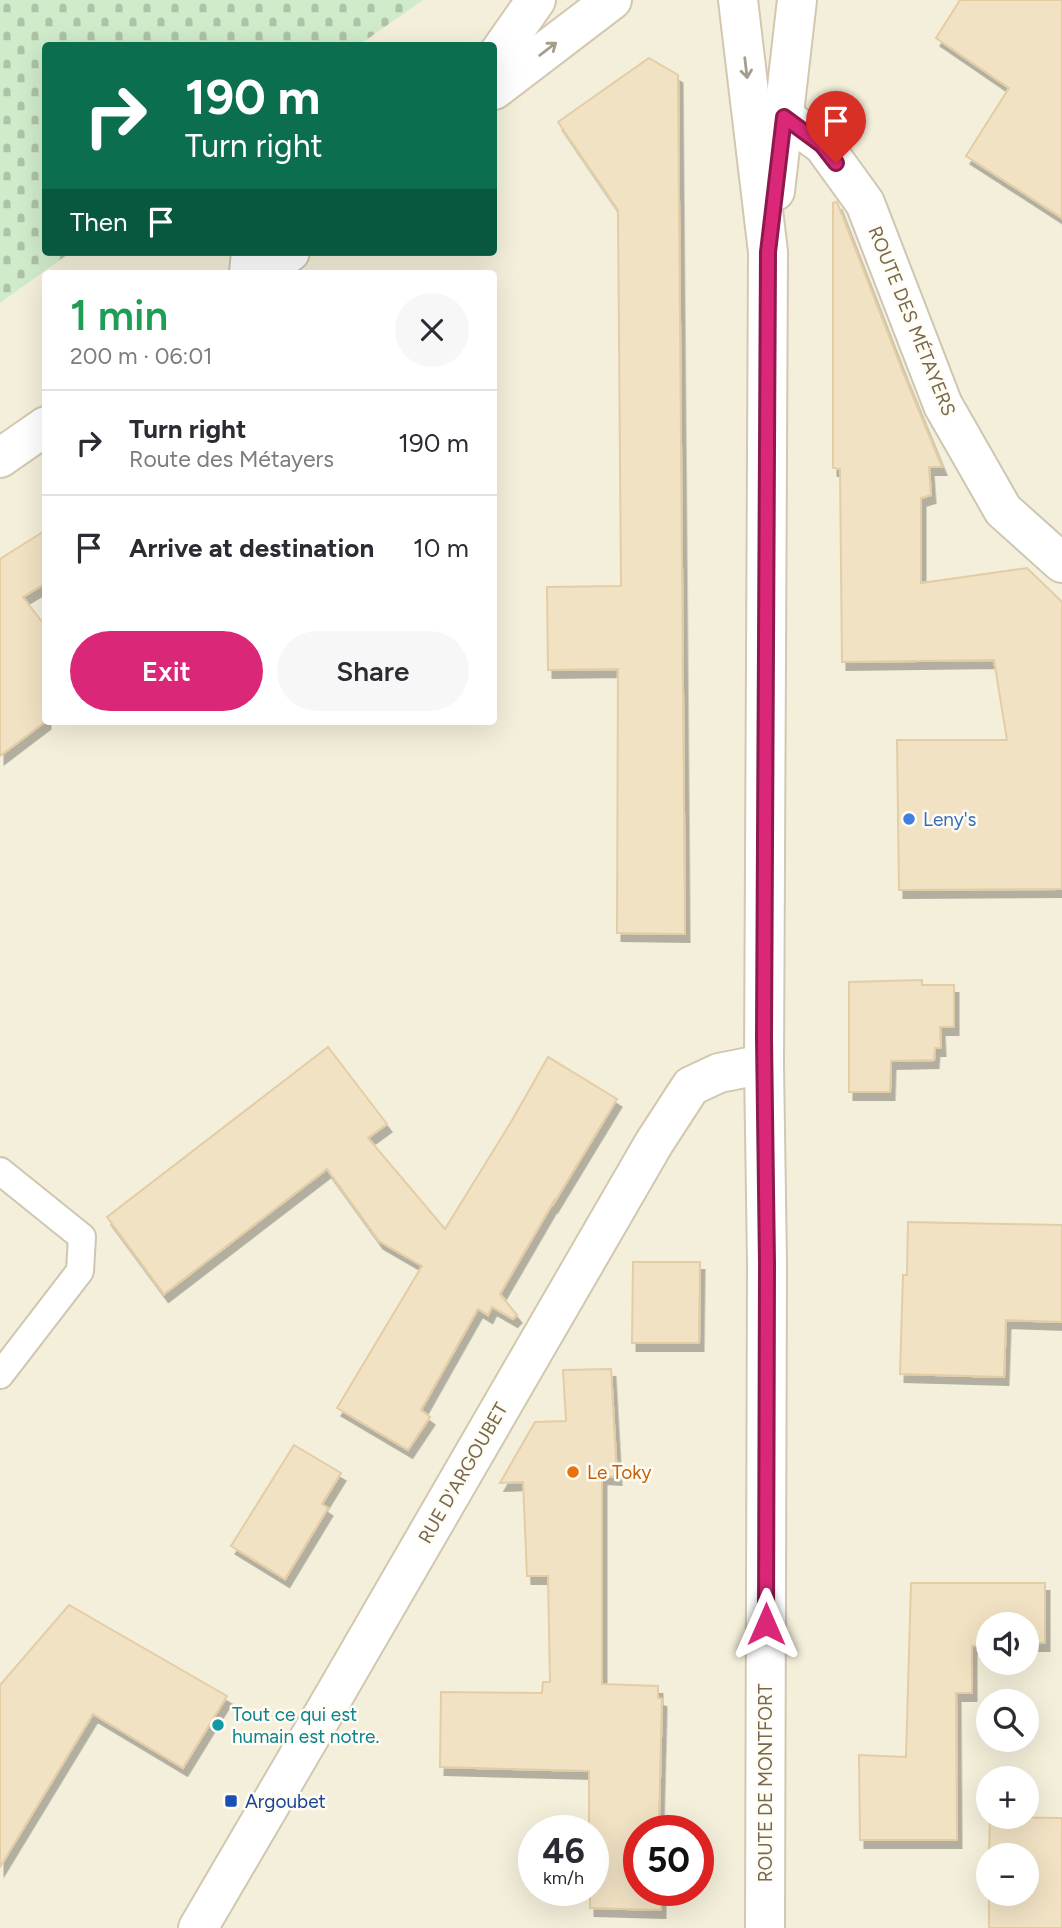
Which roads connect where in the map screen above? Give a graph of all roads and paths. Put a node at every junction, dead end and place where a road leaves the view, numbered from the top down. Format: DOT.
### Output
graph roads {
  1 [pos="536,0"];
  2 [pos="612,0"];
  3 [pos="737,0"];
  4 [pos="797,0"];
  5 [pos="497,51"];
  6 [pos="497,88"];
  7 [pos="784,117"];
  8 [pos="768,252"];
  9 [pos="285,256"];
  10 [pos="267,270"];
  11 [pos="42,429"];
  12 [pos="0,458"];
  13 [pos="1062,563"];
  14 [pos="764,1064"];
  15 [pos="0,1171"];
  16 [pos="0,1375"];
  17 [pos="198,1928"];
  18 [pos="765,1928"];
  1 -- 5 [label="main road"];
  6 -- 2 [label="main road, one-way"];
  3 -- 8 [label="main road, ROUTE DE MONTFORT, one-way"];
  4 -- 7 [label="main road, ROUTE DE MONTFORT"];
  7 -- 8 [label="main road, ROUTE DE MONTFORT"];
  7 -- 13 [label="main road, ROUTE DES MÉTAYERS"];
  8 -- 14 [label="main road, ROUTE DE MONTFORT"];
  9 -- 10 [label="main road"];
  11 -- 12 [label="main road"];
  14 -- 17 [label="main road, RUE D'ARGOUBET"];
  14 -- 18 [label="main road, ROUTE DE MONTFORT"];
  15 -- 16 [label="lane"];
}
